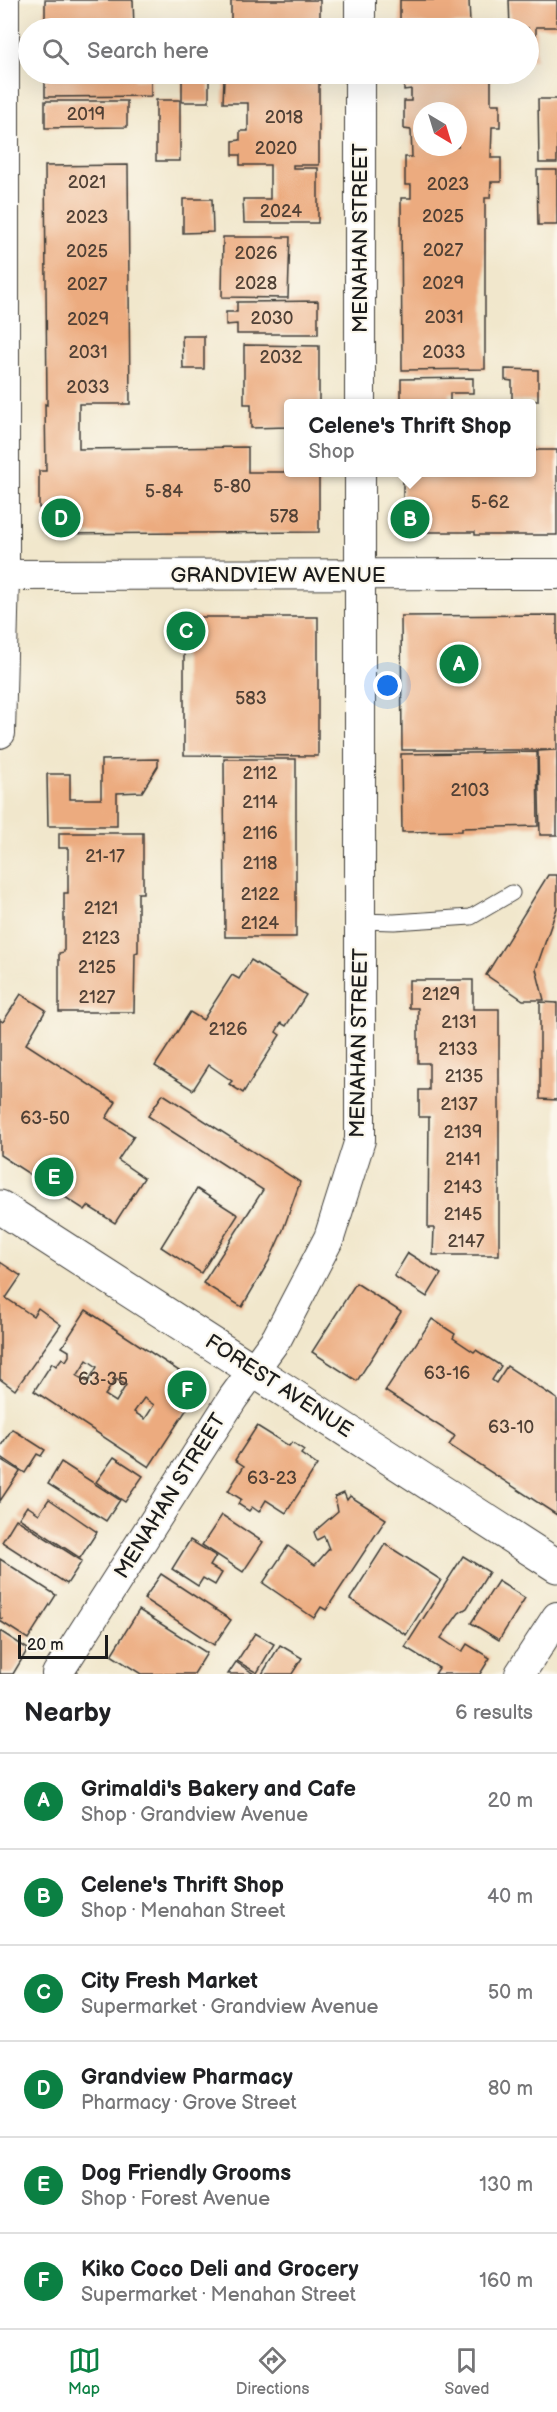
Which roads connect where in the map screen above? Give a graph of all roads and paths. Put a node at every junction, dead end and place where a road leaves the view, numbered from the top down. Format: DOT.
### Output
graph roads {
  1 [pos="4,0"];
  2 [pos="360,0"];
  3 [pos="360,18"];
  4 [pos="360,84"];
  5 [pos="360,399"];
  6 [pos="360,477"];
  7 [pos="557,574"];
  8 [pos="2,575"];
  9 [pos="360,575"];
  10 [pos="0,733"];
  11 [pos="512,893"];
  12 [pos="360,921"];
  13 [pos="0,1207"];
  14 [pos="254,1369"];
  15 [pos="557,1566"];
  16 [pos="557,1617"];
  17 [pos="57,1674"];
  18 [pos="520,1674"];
  1 -- 8 [label="street"];
  2 -- 3 [label="street"];
  4 -- 5 [label="street, MENAHAN STREET"];
  6 -- 9 [label="street, MENAHAN STREET"];
  7 -- 9 [label="street, GRANDVIEW AVENUE"];
  8 -- 9 [label="street, GRANDVIEW AVENUE"];
  8 -- 10 [label="street"];
  9 -- 12 [label="street, MENAHAN STREET"];
  11 -- 12 [label="lane"];
  12 -- 14 [label="street, MENAHAN STREET"];
  13 -- 14 [label="street, FOREST AVENUE"];
  14 -- 15 [label="street, FOREST AVENUE"];
  14 -- 17 [label="street, MENAHAN STREET"];
  16 -- 18 [label="street"];
}
